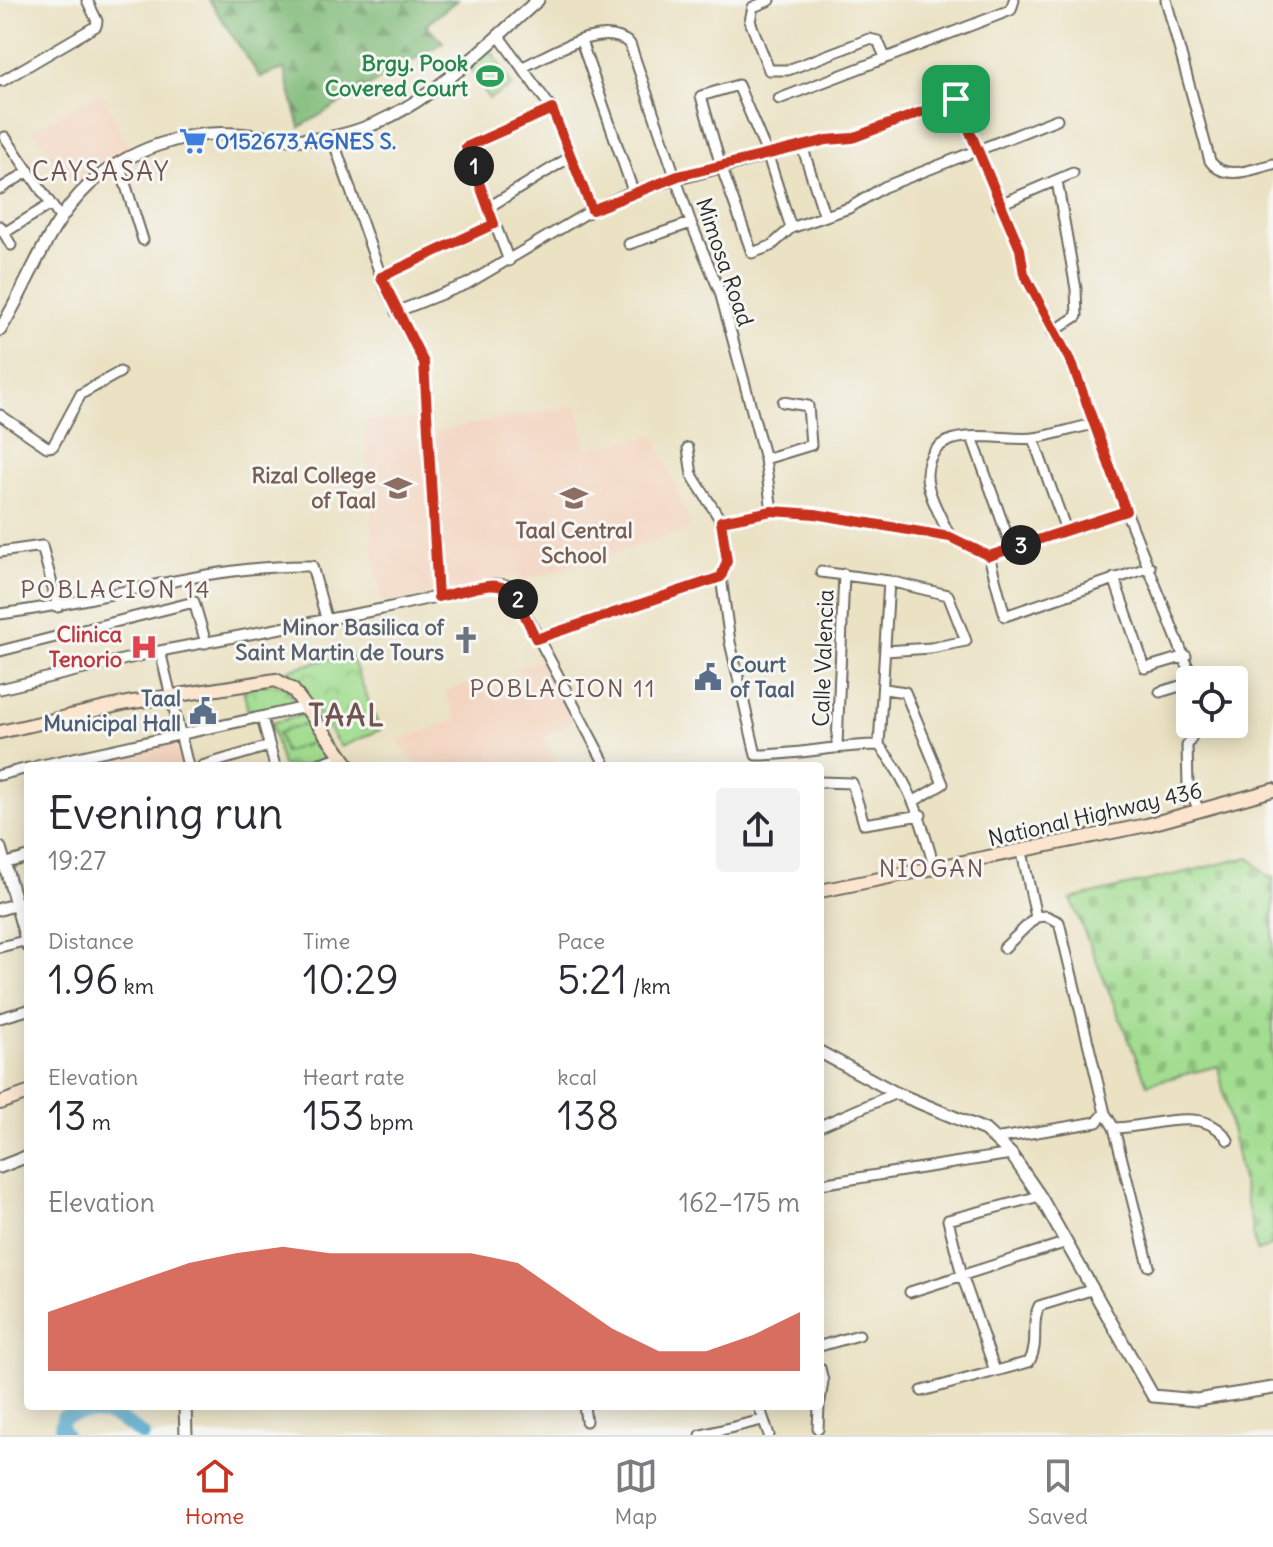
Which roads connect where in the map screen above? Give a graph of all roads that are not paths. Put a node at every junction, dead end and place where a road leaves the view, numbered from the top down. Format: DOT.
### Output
graph roads {
  1 [pos="87,0"];
  2 [pos="538,0"];
  3 [pos="770,0"];
  4 [pos="1014,0"];
  5 [pos="1166,0"];
  6 [pos="498,35"];
  7 [pos="581,41"];
  8 [pos="885,57"];
  9 [pos="523,67"];
  10 [pos="2,81"];
  11 [pos="779,99"];
  12 [pos="552,109"];
  13 [pos="1057,119"];
  14 [pos="5,137"];
  15 [pos="332,137"];
  16 [pos="802,146"];
  17 [pos="977,148"];
  18 [pos="768,156"];
  19 [pos="570,157"];
  20 [pos="119,164"];
  21 [pos="1273,164"];
  22 [pos="721,166"];
  23 [pos="29,171"];
  24 [pos="1073,173"];
  25 [pos="678,176"];
  26 [pos="1057,181"];
  27 [pos="0,189"];
  28 [pos="633,191"];
  29 [pos="51,204"];
  30 [pos="998,205"];
  31 [pos="489,207"];
  32 [pos="592,210"];
  33 [pos="824,214"];
  34 [pos="61,219"];
  35 [pos="691,223"];
  36 [pos="494,224"];
  37 [pos="791,228"];
  38 [pos="2,230"];
  39 [pos="143,240"];
  40 [pos="629,244"];
  41 [pos="11,245"];
  42 [pos="509,261"];
  43 [pos="381,277"];
  44 [pos="396,312"];
  45 [pos="0,330"];
  46 [pos="1053,332"];
  47 [pos="120,372"];
  48 [pos="783,402"];
  49 [pos="0,415"];
  50 [pos="1094,424"];
  51 [pos="972,437"];
  52 [pos="1033,438"];
  53 [pos="688,448"];
  54 [pos="765,459"];
  55 [pos="772,511"];
  56 [pos="1126,511"];
  57 [pos="721,521"];
  58 [pos="1066,530"];
  59 [pos="950,537"];
  60 [pos="1012,549"];
  61 [pos="0,552"];
  62 [pos="989,556"];
  63 [pos="1150,567"];
  64 [pos="821,572"];
  65 [pos="844,574"];
  66 [pos="721,577"];
  67 [pos="1114,578"];
  68 [pos="889,581"];
  69 [pos="438,597"];
  70 [pos="58,607"];
  71 [pos="0,614"];
  72 [pos="326,618"];
  73 [pos="536,639"];
  74 [pos="206,643"];
  75 [pos="0,651"];
  76 [pos="160,651"];
  77 [pos="885,651"];
  78 [pos="1186,656"];
  79 [pos="1188,666"];
  80 [pos="1176,687"];
  81 [pos="0,689"];
  82 [pos="885,689"];
  83 [pos="1160,692"];
  84 [pos="169,696"];
  85 [pos="306,707"];
  86 [pos="262,718"];
  87 [pos="0,732"];
  88 [pos="178,735"];
  89 [pos="1191,738"];
  90 [pos="837,745"];
  91 [pos="879,745"];
  92 [pos="269,746"];
  93 [pos="791,755"];
  94 [pos="78,761"];
  95 [pos="345,761"];
  96 [pos="187,762"];
  97 [pos="215,762"];
  98 [pos="274,762"];
  99 [pos="604,762"];
  100 [pos="791,762"];
  101 [pos="24,769"];
  102 [pos="0,775"];
  103 [pos="824,782"];
  104 [pos="1273,790"];
  105 [pos="916,800"];
  106 [pos="1199,810"];
  107 [pos="921,815"];
  108 [pos="0,848"];
  109 [pos="1022,852"];
  110 [pos="24,858"];
  111 [pos="2,864"];
  112 [pos="935,870"];
  113 [pos="824,890"];
  114 [pos="24,902"];
  115 [pos="15,905"];
  116 [pos="0,909"];
  117 [pos="1036,917"];
  118 [pos="24,933"];
  119 [pos="24,943"];
  120 [pos="0,947"];
  121 [pos="1004,948"];
  122 [pos="24,1011"];
  123 [pos="0,1018"];
  124 [pos="824,1054"];
  125 [pos="896,1093"];
  126 [pos="24,1094"];
  127 [pos="0,1103"];
  128 [pos="1105,1113"];
  129 [pos="824,1124"];
  130 [pos="1114,1128"];
  131 [pos="994,1139"];
  132 [pos="1228,1140"];
  133 [pos="1011,1154"];
  134 [pos="24,1158"];
  135 [pos="0,1167"];
  136 [pos="824,1183"];
  137 [pos="1040,1196"];
  138 [pos="1064,1243"];
  139 [pos="1149,1266"];
  140 [pos="962,1275"];
  141 [pos="1091,1290"];
  142 [pos="910,1292"];
  143 [pos="859,1335"];
  144 [pos="824,1345"];
  145 [pos="995,1371"];
  146 [pos="1273,1388"];
  147 [pos="922,1391"];
  148 [pos="185,1410"];
  149 [pos="585,1410"];
  150 [pos="760,1410"];
  151 [pos="819,1410"];
  152 [pos="762,1420"];
  153 [pos="586,1421"];
  154 [pos="818,1429"];
  155 [pos="186,1435"];
  156 [pos="701,1435"];
  157 [pos="769,1435"];
  1 -- 10 [label="street"];
  2 -- 6 [label="street"];
  3 -- 8 [label="street"];
  4 -- 8 [label="street"];
  5 -- 21 [label="street"];
  6 -- 9 [label="street"];
  6 -- 15 [label="street"];
  7 -- 9 [label="street"];
  7 -- 25 [label="street, Mimosa Road"];
  7 -- 28 [label="street"];
  8 -- 11 [label="street"];
  9 -- 12 [label="street"];
  12 -- 19 [label="street"];
  12 -- 31 [label="street"];
  13 -- 17 [label="street"];
  14 -- 23 [label="street"];
  15 -- 20 [label="street"];
  15 -- 43 [label="street"];
  16 -- 17 [label="street"];
  16 -- 18 [label="street"];
  16 -- 33 [label="street"];
  17 -- 30 [label="street"];
  17 -- 33 [label="street"];
  18 -- 22 [label="street"];
  18 -- 22 [label="street"];
  18 -- 37 [label="street"];
  19 -- 31 [label="street"];
  19 -- 32 [label="street"];
  20 -- 34 [label="street"];
  20 -- 39 [label="street"];
  22 -- 25 [label="street"];
  22 -- 37 [label="street"];
  23 -- 27 [label="street"];
  23 -- 29 [label="street"];
  24 -- 26 [label="street"];
  25 -- 28 [label="street"];
  25 -- 35 [label="street, Mimosa Road"];
  26 -- 30 [label="street"];
  26 -- 46 [label="street"];
  28 -- 32 [label="street"];
  29 -- 34 [label="street"];
  29 -- 38 [label="street"];
  30 -- 46 [label="street"];
  31 -- 36 [label="street"];
  32 -- 42 [label="street"];
  33 -- 37 [label="street"];
  34 -- 45 [label="street"];
  35 -- 40 [label="street"];
  35 -- 54 [label="street, Mimosa Road"];
  36 -- 42 [label="street"];
  36 -- 43 [label="street"];
  38 -- 41 [label="street"];
  42 -- 44 [label="street"];
  43 -- 44 [label="street"];
  44 -- 69 [label="street"];
  46 -- 50 [label="street"];
  47 -- 49 [label="street"];
  48 -- 54 [label="street"];
  50 -- 52 [label="street"];
  50 -- 56 [label="street"];
  51 -- 52 [label="street"];
  51 -- 59 [label="street"];
  51 -- 60 [label="street"];
  52 -- 58 [label="street"];
  53 -- 57 [label="street"];
  54 -- 55 [label="street, Mimosa Road"];
  55 -- 57 [label="street"];
  55 -- 59 [label="street"];
  56 -- 58 [label="street"];
  56 -- 63 [label="street"];
  57 -- 66 [label="street"];
  58 -- 60 [label="street"];
  59 -- 62 [label="street"];
  60 -- 62 [label="street"];
  61 -- 70 [label="street"];
  62 -- 67 [label="street"];
  63 -- 67 [label="street"];
  63 -- 78 [label="street"];
  64 -- 65 [label="street"];
  65 -- 68 [label="street"];
  65 -- 90 [label="street, Calle Valencia"];
  66 -- 73 [label="street"];
  66 -- 93 [label="street"];
  67 -- 78 [label="street"];
  68 -- 77 [label="street"];
  68 -- 77 [label="street"];
  69 -- 72 [label="street"];
  69 -- 73 [label="street"];
  70 -- 71 [label="street"];
  70 -- 72 [label="street"];
  72 -- 74 [label="street"];
  73 -- 99 [label="street"];
  74 -- 75 [label="street"];
  74 -- 76 [label="street"];
  76 -- 81 [label="street"];
  76 -- 84 [label="street"];
  77 -- 82 [label="street"];
  78 -- 79 [label="street"];
  80 -- 83 [label="street"];
  82 -- 91 [label="street"];
  82 -- 105 [label="street"];
  84 -- 85 [label="main road"];
  84 -- 87 [label="main road"];
  84 -- 88 [label="street"];
  85 -- 86 [label="street"];
  85 -- 95 [label="main road"];
  86 -- 88 [label="street"];
  86 -- 92 [label="street"];
  88 -- 94 [label="street"];
  88 -- 96 [label="street"];
  89 -- 106 [label="street"];
  90 -- 91 [label="street"];
  90 -- 93 [label="street"];
  91 -- 105 [label="street"];
  92 -- 97 [label="street"];
  92 -- 98 [label="street"];
  93 -- 100 [label="street"];
  101 -- 102 [label="street"];
  103 -- 107 [label="street"];
  104 -- 106 [label="main road, National Highway 436"];
  105 -- 107 [label="street"];
  106 -- 109 [label="main road, National Highway 436"];
  107 -- 112 [label="street"];
  108 -- 111 [label="street"];
  109 -- 112 [label="main road, National Highway 436"];
  109 -- 117 [label="street"];
  110 -- 111 [label="street"];
  111 -- 115 [label="street"];
  112 -- 113 [label="main road, National Highway 436"];
  114 -- 115 [label="street"];
  115 -- 116 [label="street"];
  115 -- 118 [label="street"];
  117 -- 121 [label="street"];
  117 -- 128 [label="street"];
  119 -- 120 [label="street"];
  122 -- 123 [label="street"];
  124 -- 125 [label="street"];
  125 -- 129 [label="street"];
  125 -- 131 [label="street"];
  126 -- 127 [label="main road"];
  128 -- 130 [label="street"];
  128 -- 131 [label="street"];
  130 -- 132 [label="street"];
  130 -- 139 [label="street"];
  131 -- 133 [label="street"];
  133 -- 136 [label="street"];
  133 -- 137 [label="street"];
  134 -- 135 [label="street"];
  137 -- 138 [label="street"];
  137 -- 140 [label="street"];
  138 -- 140 [label="street"];
  138 -- 141 [label="street"];
  140 -- 142 [label="street"];
  140 -- 145 [label="street"];
  141 -- 145 [label="street"];
  141 -- 146 [label="street"];
  143 -- 144 [label="street"];
  145 -- 147 [label="street"];
  148 -- 155 [label="street"];
  149 -- 153 [label="street"];
  150 -- 152 [label="street"];
  151 -- 154 [label="street"];
  152 -- 156 [label="street"];
  152 -- 157 [label="street"];
}
